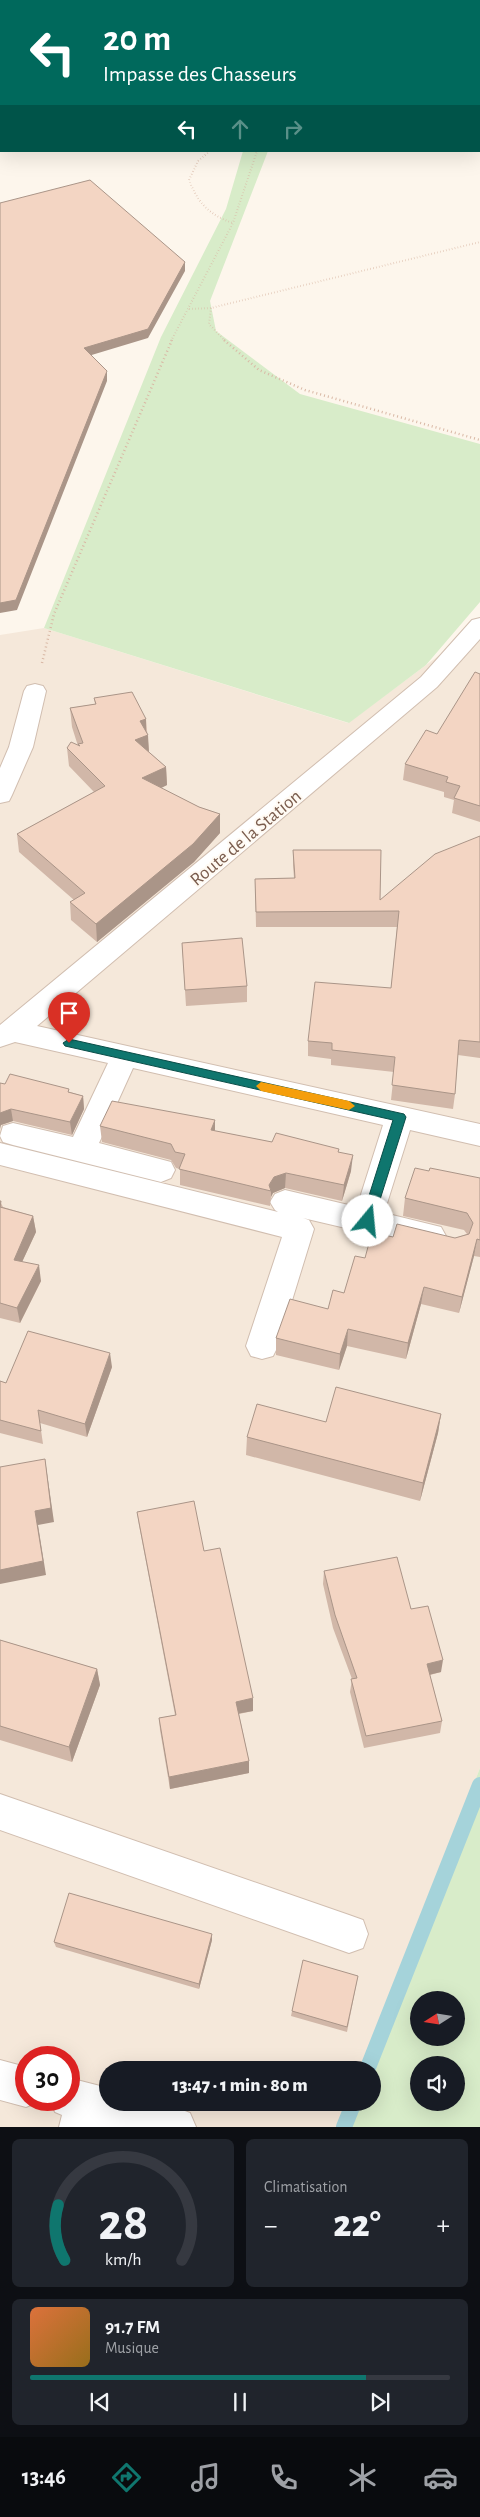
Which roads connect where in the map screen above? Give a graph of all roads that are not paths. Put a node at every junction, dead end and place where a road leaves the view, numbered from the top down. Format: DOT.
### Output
graph roads {
  1 [pos="480,626"];
  2 [pos="35,690"];
  3 [pos="0,795"];
  4 [pos="7,1034"];
  5 [pos="125,1056"];
  6 [pos="400,1117"];
  7 [pos="480,1135"];
  8 [pos="6,1144"];
  9 [pos="81,1151"];
  10 [pos="161,1170"];
  11 [pos="284,1202"];
  12 [pos="368,1221"];
  13 [pos="453,1241"];
  14 [pos="262,1346"];
  15 [pos="0,1812"];
  16 [pos="349,1934"];
  17 [pos="0,2080"];
  18 [pos="15,2084"];
  19 [pos="80,2109"];
  20 [pos="176,2127"];
  1 -- 4 [label="street, Route de la Station"];
  2 -- 3 [label="street"];
  4 -- 5 [label="street"];
  5 -- 6 [label="street"];
  5 -- 9 [label="street"];
  6 -- 7 [label="street"];
  6 -- 12 [label="street"];
  8 -- 9 [label="street"];
  8 -- 14 [label="street"];
  9 -- 10 [label="street"];
  11 -- 12 [label="street"];
  12 -- 13 [label="street"];
  15 -- 16 [label="street"];
  17 -- 18 [label="street"];
  19 -- 20 [label="street"];
}
